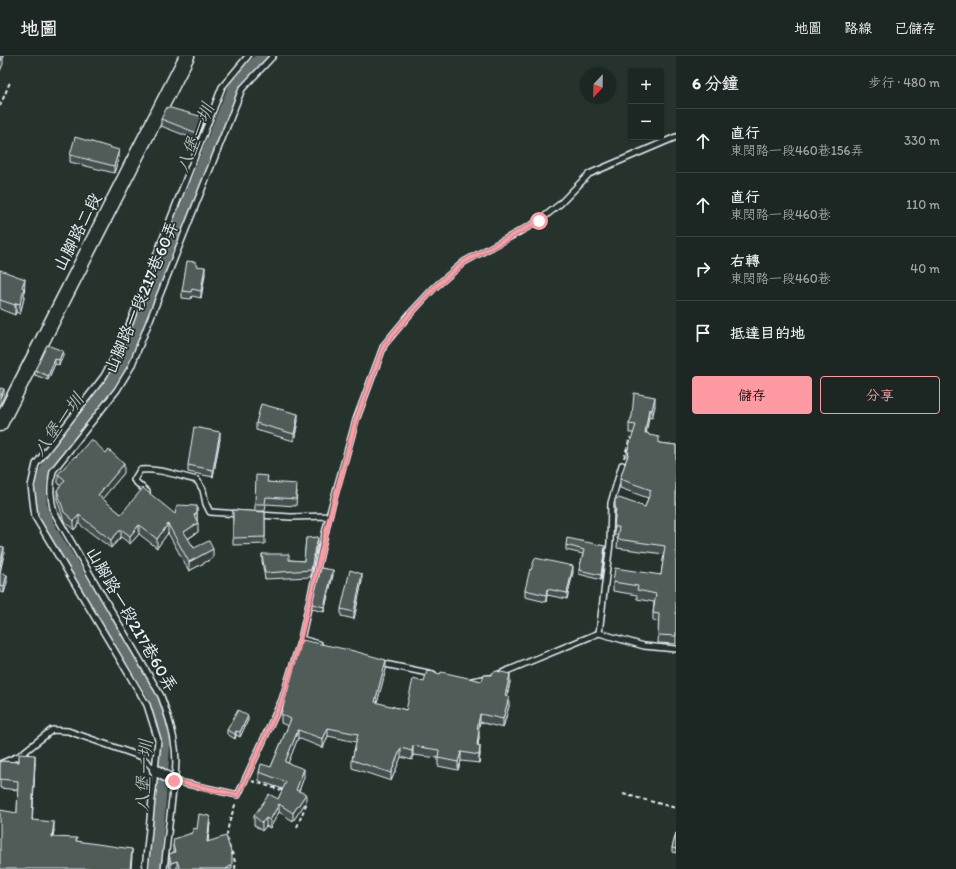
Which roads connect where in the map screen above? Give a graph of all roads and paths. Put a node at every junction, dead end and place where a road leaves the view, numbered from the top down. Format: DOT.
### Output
graph roads {
  1 [pos="187,56"];
  2 [pos="248,56"];
  3 [pos="273,56"];
  4 [pos="10,82"];
  5 [pos="0,106"];
  6 [pos="676,137"];
  7 [pos="0,424"];
  8 [pos="630,437"];
  9 [pos="622,465"];
  10 [pos="150,494"];
  11 [pos="247,514"];
  12 [pos="254,514"];
  13 [pos="330,516"];
  14 [pos="599,633"];
  15 [pos="300,639"];
  16 [pos="323,646"];
  17 [pos="676,649"];
  18 [pos="375,662"];
  19 [pos="441,676"];
  20 [pos="462,680"];
  21 [pos="0,764"];
  22 [pos="155,770"];
  23 [pos="245,779"];
  24 [pos="174,781"];
  25 [pos="287,792"];
  26 [pos="623,794"];
  27 [pos="238,795"];
  28 [pos="301,796"];
  29 [pos="676,808"];
  30 [pos="297,827"];
  31 [pos="145,869"];
  32 [pos="164,869"];
  33 [pos="235,869"];
  1 -- 7 [label="main road, 山腳路二段"];
  2 -- 22 [label="lane"];
  3 -- 24 [label="lane, 山腳路一段217巷60弄"];
  4 -- 5 [label="path"];
  6 -- 13 [label="lane"];
  8 -- 9 [label="path"];
  9 -- 14 [label="lane"];
  10 -- 11 [label="lane"];
  12 -- 13 [label="lane"];
  13 -- 15 [label="lane"];
  14 -- 17 [label="lane"];
  14 -- 20 [label="lane"];
  15 -- 16 [label="lane"];
  15 -- 23 [label="lane"];
  18 -- 19 [label="lane"];
  21 -- 22 [label="lane"];
  22 -- 24 [label="street"];
  22 -- 31 [label="lane"];
  23 -- 25 [label="path"];
  23 -- 27 [label="lane"];
  24 -- 27 [label="lane"];
  24 -- 32 [label="lane, 山腳路一段217巷60弄"];
  26 -- 29 [label="path"];
  27 -- 33 [label="path"];
  28 -- 30 [label="path"];
}
